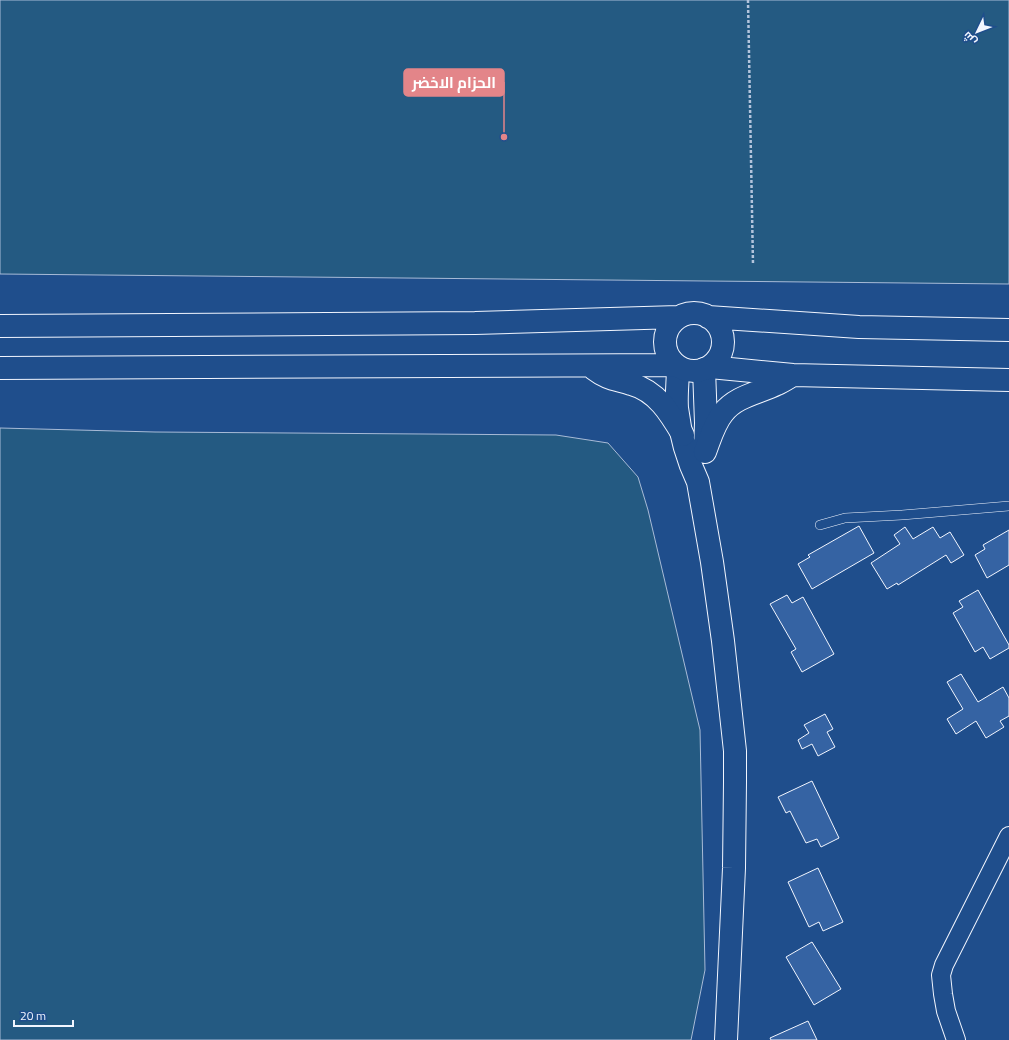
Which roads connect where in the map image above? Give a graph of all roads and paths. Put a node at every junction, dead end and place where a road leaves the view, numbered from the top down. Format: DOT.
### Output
graph roads {
  1 [pos="748,0"];
  2 [pos="753,264"];
  3 [pos="678,317"];
  4 [pos="708,317"];
  5 [pos="0,326"];
  6 [pos="1009,330"];
  7 [pos="590,365"];
  8 [pos="677,366"];
  9 [pos="0,368"];
  10 [pos="707,368"];
  11 [pos="793,375"];
  12 [pos="1009,380"];
  13 [pos="682,435"];
  14 [pos="705,452"];
  15 [pos="698,482"];
  16 [pos="1009,506"];
  17 [pos="820,525"];
  18 [pos="1009,836"];
  19 [pos="726,1040"];
  20 [pos="956,1040"];
  1 -- 2 [label="path"];
  3 -- 4 [label="main road"];
  3 -- 5 [label="main road"];
  3 -- 8 [label="main road"];
  4 -- 6 [label="main road"];
  4 -- 10 [label="main road"];
  7 -- 8 [label="main road"];
  7 -- 9 [label="main road"];
  7 -- 13 [label="main road"];
  8 -- 10 [label="main road"];
  8 -- 13 [label="main road"];
  10 -- 11 [label="main road"];
  10 -- 14 [label="main road"];
  11 -- 12 [label="main road"];
  11 -- 14 [label="main road"];
  13 -- 15 [label="main road"];
  14 -- 15 [label="main road"];
  15 -- 19 [label="main road"];
  16 -- 17 [label="lane"];
  18 -- 20 [label="street"];
}
